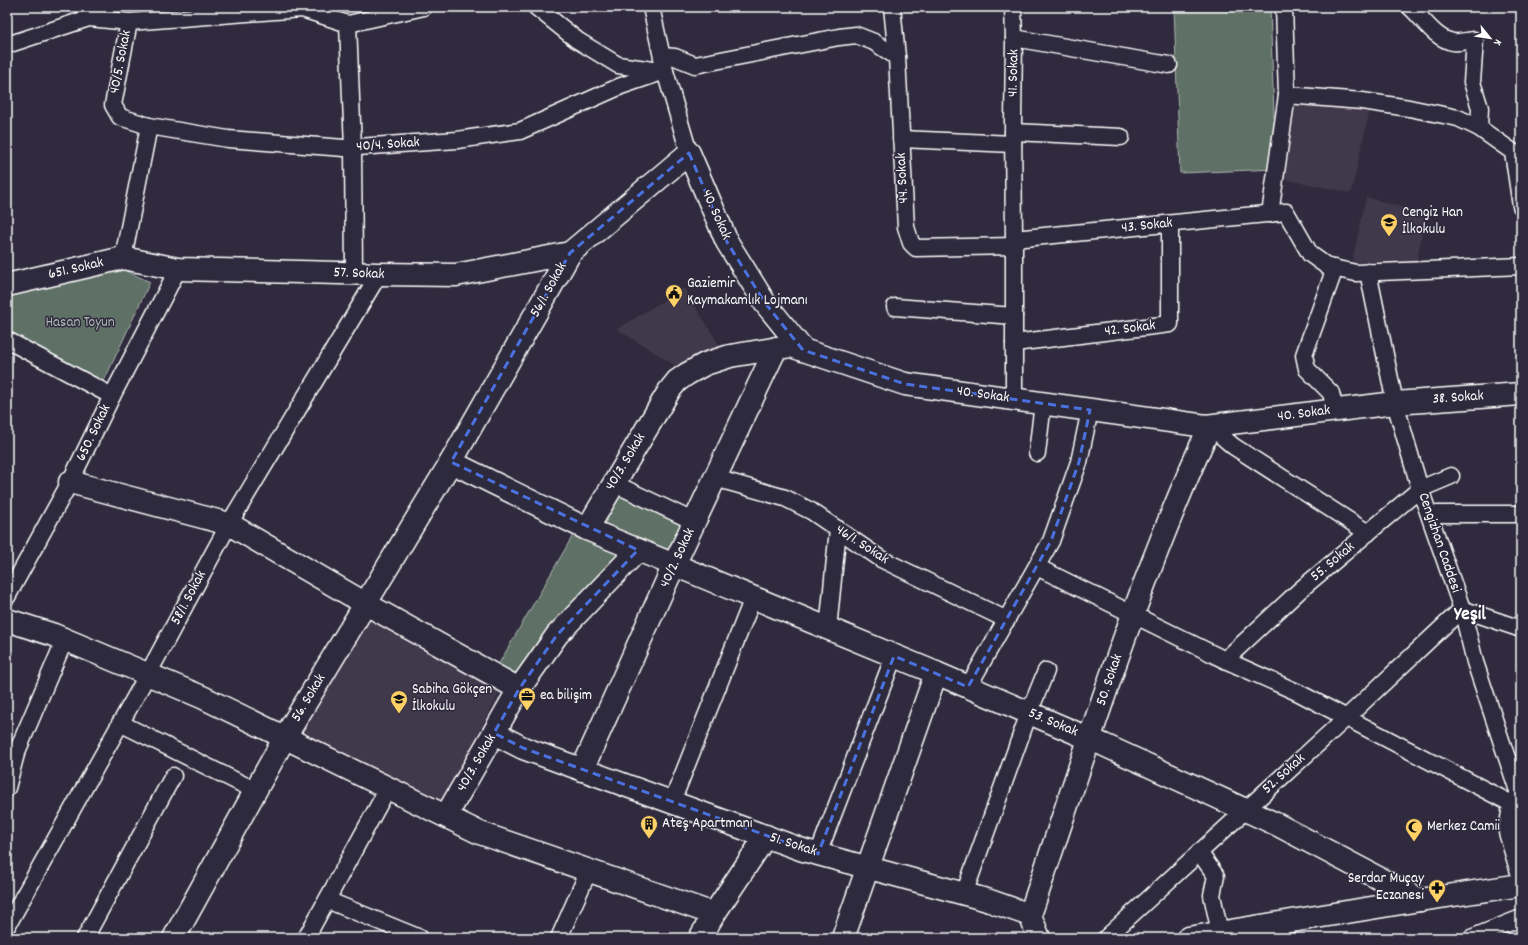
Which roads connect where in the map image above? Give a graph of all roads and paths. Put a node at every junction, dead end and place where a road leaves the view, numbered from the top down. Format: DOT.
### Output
graph roads {
  1 [pos="424,7"];
  2 [pos="536,7"];
  3 [pos="651,7"];
  4 [pos="892,7"];
  5 [pos="1013,7"];
  6 [pos="1284,7"];
  7 [pos="1410,7"];
  8 [pos="88,13"];
  9 [pos="129,22"];
  10 [pos="348,24"];
  11 [pos="1014,38"];
  12 [pos="7,45"];
  13 [pos="897,58"];
  14 [pos="664,64"];
  15 [pos="1169,64"];
  16 [pos="1287,95"];
  17 [pos="149,126"];
  18 [pos="1479,128"];
  19 [pos="1121,137"];
  20 [pos="1013,138"];
  21 [pos="901,139"];
  22 [pos="353,148"];
  23 [pos="689,152"];
  24 [pos="1521,206"];
  25 [pos="1270,214"];
  26 [pos="1170,224"];
  27 [pos="1014,242"];
  28 [pos="570,253"];
  29 [pos="123,258"];
  30 [pos="146,263"];
  31 [pos="1521,266"];
  32 [pos="1335,268"];
  33 [pos="178,269"];
  34 [pos="1368,272"];
  35 [pos="354,273"];
  36 [pos="379,274"];
  37 [pos="7,285"];
  38 [pos="895,307"];
  39 [pos="1014,316"];
  40 [pos="7,340"];
  41 [pos="1014,343"];
  42 [pos="776,348"];
  43 [pos="803,350"];
  44 [pos="1521,394"];
  45 [pos="112,396"];
  46 [pos="1014,399"];
  47 [pos="1043,403"];
  48 [pos="1396,403"];
  49 [pos="1090,410"];
  50 [pos="1335,410"];
  51 [pos="1210,426"];
  52 [pos="1037,453"];
  53 [pos="451,462"];
  54 [pos="1451,476"];
  55 [pos="715,478"];
  56 [pos="70,482"];
  57 [pos="613,483"];
  58 [pos="1420,489"];
  59 [pos="1429,514"];
  60 [pos="1521,514"];
  61 [pos="695,522"];
  62 [pos="229,524"];
  63 [pos="587,529"];
  64 [pos="838,530"];
  65 [pos="1368,533"];
  66 [pos="638,550"];
  67 [pos="674,565"];
  68 [pos="1037,567"];
  69 [pos="7,597"];
  70 [pos="753,598"];
  71 [pos="366,604"];
  72 [pos="1462,609"];
  73 [pos="1133,614"];
  74 [pos="7,620"];
  75 [pos="1006,620"];
  76 [pos="828,629"];
  77 [pos="1521,629"];
  78 [pos="65,639"];
  79 [pos="894,656"];
  80 [pos="1225,660"];
  81 [pos="1046,671"];
  82 [pos="936,673"];
  83 [pos="148,674"];
  84 [pos="968,687"];
  85 [pos="519,689"];
  86 [pos="1029,713"];
  87 [pos="1346,718"];
  88 [pos="120,723"];
  89 [pos="494,733"];
  90 [pos="285,737"];
  91 [pos="1090,739"];
  92 [pos="11,753"];
  93 [pos="582,770"];
  94 [pos="174,776"];
  95 [pos="7,788"];
  96 [pos="388,788"];
  97 [pos="256,790"];
  98 [pos="1518,800"];
  99 [pos="672,802"];
  100 [pos="1245,810"];
  101 [pos="446,816"];
  102 [pos="766,836"];
  103 [pos="1199,852"];
  104 [pos="818,854"];
  105 [pos="868,868"];
  106 [pos="1521,869"];
  107 [pos="589,870"];
  108 [pos="1521,885"];
  109 [pos="964,894"];
  110 [pos="327,900"];
  111 [pos="1420,900"];
  112 [pos="714,914"];
  113 [pos="1030,915"];
  114 [pos="1521,918"];
  115 [pos="7,926"];
  116 [pos="1285,930"];
  117 [pos="1220,933"];
  118 [pos="86,938"];
  119 [pos="174,938"];
  120 [pos="306,938"];
  121 [pos="420,938"];
  122 [pos="559,938"];
  123 [pos="700,938"];
  124 [pos="843,938"];
  125 [pos="1040,938"];
  126 [pos="1106,938"];
  127 [pos="1188,938"];
  128 [pos="1471,938"];
  1 -- 10 [label="street"];
  2 -- 14 [label="street"];
  3 -- 14 [label="street"];
  4 -- 13 [label="street, 44. Sokak"];
  5 -- 11 [label="street"];
  6 -- 16 [label="street"];
  7 -- 18 [label="street"];
  8 -- 9 [label="street, 40/5. Sokak"];
  8 -- 12 [label="street, 40/5. Sokak"];
  9 -- 10 [label="street, 40/5. Sokak"];
  9 -- 17 [label="street, 40/5. Sokak"];
  10 -- 22 [label="street"];
  11 -- 15 [label="street, 41. Sokak"];
  11 -- 20 [label="street, 41. Sokak"];
  13 -- 14 [label="street"];
  13 -- 21 [label="street, 44. Sokak"];
  14 -- 22 [label="street, 40/4. Sokak"];
  14 -- 23 [label="street"];
  16 -- 18 [label="street"];
  16 -- 25 [label="street"];
  17 -- 22 [label="street, 40/4. Sokak"];
  17 -- 29 [label="street"];
  18 -- 24 [label="street"];
  19 -- 20 [label="street"];
  20 -- 21 [label="street"];
  20 -- 27 [label="street, 41. Sokak"];
  21 -- 27 [label="street, 44. Sokak"];
  22 -- 35 [label="street"];
  23 -- 28 [label="street, 56/1. Sokak"];
  23 -- 43 [label="street, 40. Sokak"];
  25 -- 26 [label="street, 43. Sokak"];
  25 -- 32 [label="street, 43. Sokak"];
  26 -- 27 [label="street, 43. Sokak"];
  26 -- 41 [label="street, 42. Sokak"];
  27 -- 39 [label="street, 41. Sokak"];
  28 -- 36 [label="street, 57. Sokak"];
  28 -- 53 [label="street, 56/1. Sokak"];
  29 -- 30 [label="street, 651. Sokak"];
  29 -- 37 [label="street, 651. Sokak"];
  30 -- 33 [label="street, 57. Sokak"];
  31 -- 34 [label="street"];
  32 -- 34 [label="street"];
  32 -- 50 [label="street"];
  33 -- 35 [label="street, 57. Sokak"];
  33 -- 45 [label="street, 650. Sokak"];
  34 -- 48 [label="street, Cengizhan Caddesi"];
  35 -- 36 [label="street, 57. Sokak"];
  36 -- 62 [label="street, 58/1. Sokak"];
  38 -- 39 [label="street"];
  39 -- 41 [label="street, 41. Sokak"];
  40 -- 45 [label="street"];
  41 -- 46 [label="street, 41. Sokak"];
  42 -- 43 [label="street, 40/3. Sokak"];
  42 -- 55 [label="street, 40/2. Sokak"];
  42 -- 57 [label="street, 40/3. Sokak"];
  43 -- 46 [label="street, 40. Sokak"];
  44 -- 48 [label="street, 38. Sokak"];
  45 -- 56 [label="street, 650. Sokak"];
  46 -- 47 [label="street, 40. Sokak"];
  47 -- 49 [label="street, 40. Sokak"];
  47 -- 52 [label="street"];
  48 -- 50 [label="street, 40. Sokak"];
  48 -- 58 [label="street, Cengizhan Caddesi"];
  49 -- 51 [label="street, 40. Sokak"];
  49 -- 68 [label="street"];
  50 -- 51 [label="street, 40. Sokak"];
  51 -- 65 [label="street"];
  51 -- 73 [label="street, 50. Sokak"];
  53 -- 63 [label="street"];
  53 -- 71 [label="street, 56. Sokak"];
  54 -- 58 [label="street, 55. Sokak"];
  55 -- 61 [label="street, 40/2. Sokak"];
  55 -- 64 [label="street, 46/1. Sokak"];
  56 -- 62 [label="street"];
  56 -- 69 [label="street, 650. Sokak"];
  57 -- 61 [label="street"];
  57 -- 63 [label="street, 40/3. Sokak"];
  58 -- 59 [label="street, Cengizhan Caddesi"];
  58 -- 65 [label="street, 55. Sokak"];
  59 -- 60 [label="street"];
  59 -- 72 [label="street, Cengizhan Caddesi"];
  61 -- 67 [label="street, 40/2. Sokak"];
  62 -- 71 [label="street"];
  62 -- 83 [label="street, 58/1. Sokak"];
  63 -- 66 [label="street, 53. Sokak"];
  64 -- 75 [label="street, 46/1. Sokak"];
  64 -- 76 [label="street"];
  65 -- 80 [label="street, 55. Sokak"];
  66 -- 67 [label="street, 53. Sokak"];
  66 -- 85 [label="street, 40/3. Sokak"];
  67 -- 70 [label="street, 53. Sokak"];
  67 -- 93 [label="street, 40/2. Sokak"];
  68 -- 73 [label="street"];
  68 -- 75 [label="street"];
  70 -- 76 [label="street, 53. Sokak"];
  70 -- 99 [label="street"];
  71 -- 85 [label="street"];
  71 -- 90 [label="street, 56. Sokak"];
  72 -- 77 [label="street"];
  72 -- 87 [label="street, 52. Sokak"];
  72 -- 98 [label="street, Cengizhan Caddesi"];
  73 -- 80 [label="street"];
  73 -- 91 [label="street, 50. Sokak"];
  74 -- 78 [label="street"];
  75 -- 84 [label="street"];
  76 -- 79 [label="street, 53. Sokak"];
  78 -- 83 [label="street"];
  78 -- 92 [label="street"];
  79 -- 82 [label="street, 53. Sokak"];
  79 -- 104 [label="street"];
  80 -- 87 [label="street"];
  81 -- 86 [label="street"];
  82 -- 84 [label="street, 53. Sokak"];
  82 -- 105 [label="street"];
  83 -- 88 [label="street, 58/1. Sokak"];
  83 -- 90 [label="street"];
  84 -- 86 [label="street, 53. Sokak"];
  85 -- 89 [label="street, 40/3. Sokak"];
  86 -- 91 [label="street, 53. Sokak"];
  86 -- 109 [label="street"];
  87 -- 98 [label="street"];
  87 -- 100 [label="street, 52. Sokak"];
  88 -- 97 [label="street"];
  88 -- 115 [label="street, 58/1. Sokak"];
  89 -- 93 [label="street, 51. Sokak"];
  89 -- 101 [label="street, 40/3. Sokak"];
  90 -- 96 [label="street"];
  90 -- 97 [label="street, 56. Sokak"];
  91 -- 100 [label="street, 53. Sokak"];
  91 -- 113 [label="street, 50. Sokak"];
  92 -- 95 [label="street"];
  93 -- 99 [label="street, 51. Sokak"];
  94 -- 118 [label="street"];
  96 -- 101 [label="street"];
  96 -- 110 [label="street"];
  97 -- 119 [label="street, 56. Sokak"];
  98 -- 106 [label="street"];
  99 -- 102 [label="street, 51. Sokak"];
  100 -- 103 [label="street, 52. Sokak"];
  100 -- 111 [label="street, 53. Sokak"];
  101 -- 107 [label="street"];
  102 -- 104 [label="street, 51. Sokak"];
  102 -- 112 [label="street"];
  103 -- 117 [label="street"];
  103 -- 126 [label="street, 52. Sokak"];
  104 -- 105 [label="street, 51. Sokak"];
  105 -- 109 [label="street, 51. Sokak"];
  105 -- 124 [label="street"];
  107 -- 112 [label="street"];
  107 -- 122 [label="street"];
  108 -- 111 [label="street"];
  109 -- 113 [label="street, 51. Sokak"];
  110 -- 120 [label="street"];
  110 -- 121 [label="street"];
  111 -- 116 [label="street"];
  112 -- 123 [label="street"];
  113 -- 125 [label="street"];
  114 -- 128 [label="street"];
  116 -- 117 [label="street"];
  117 -- 127 [label="street"];
}
